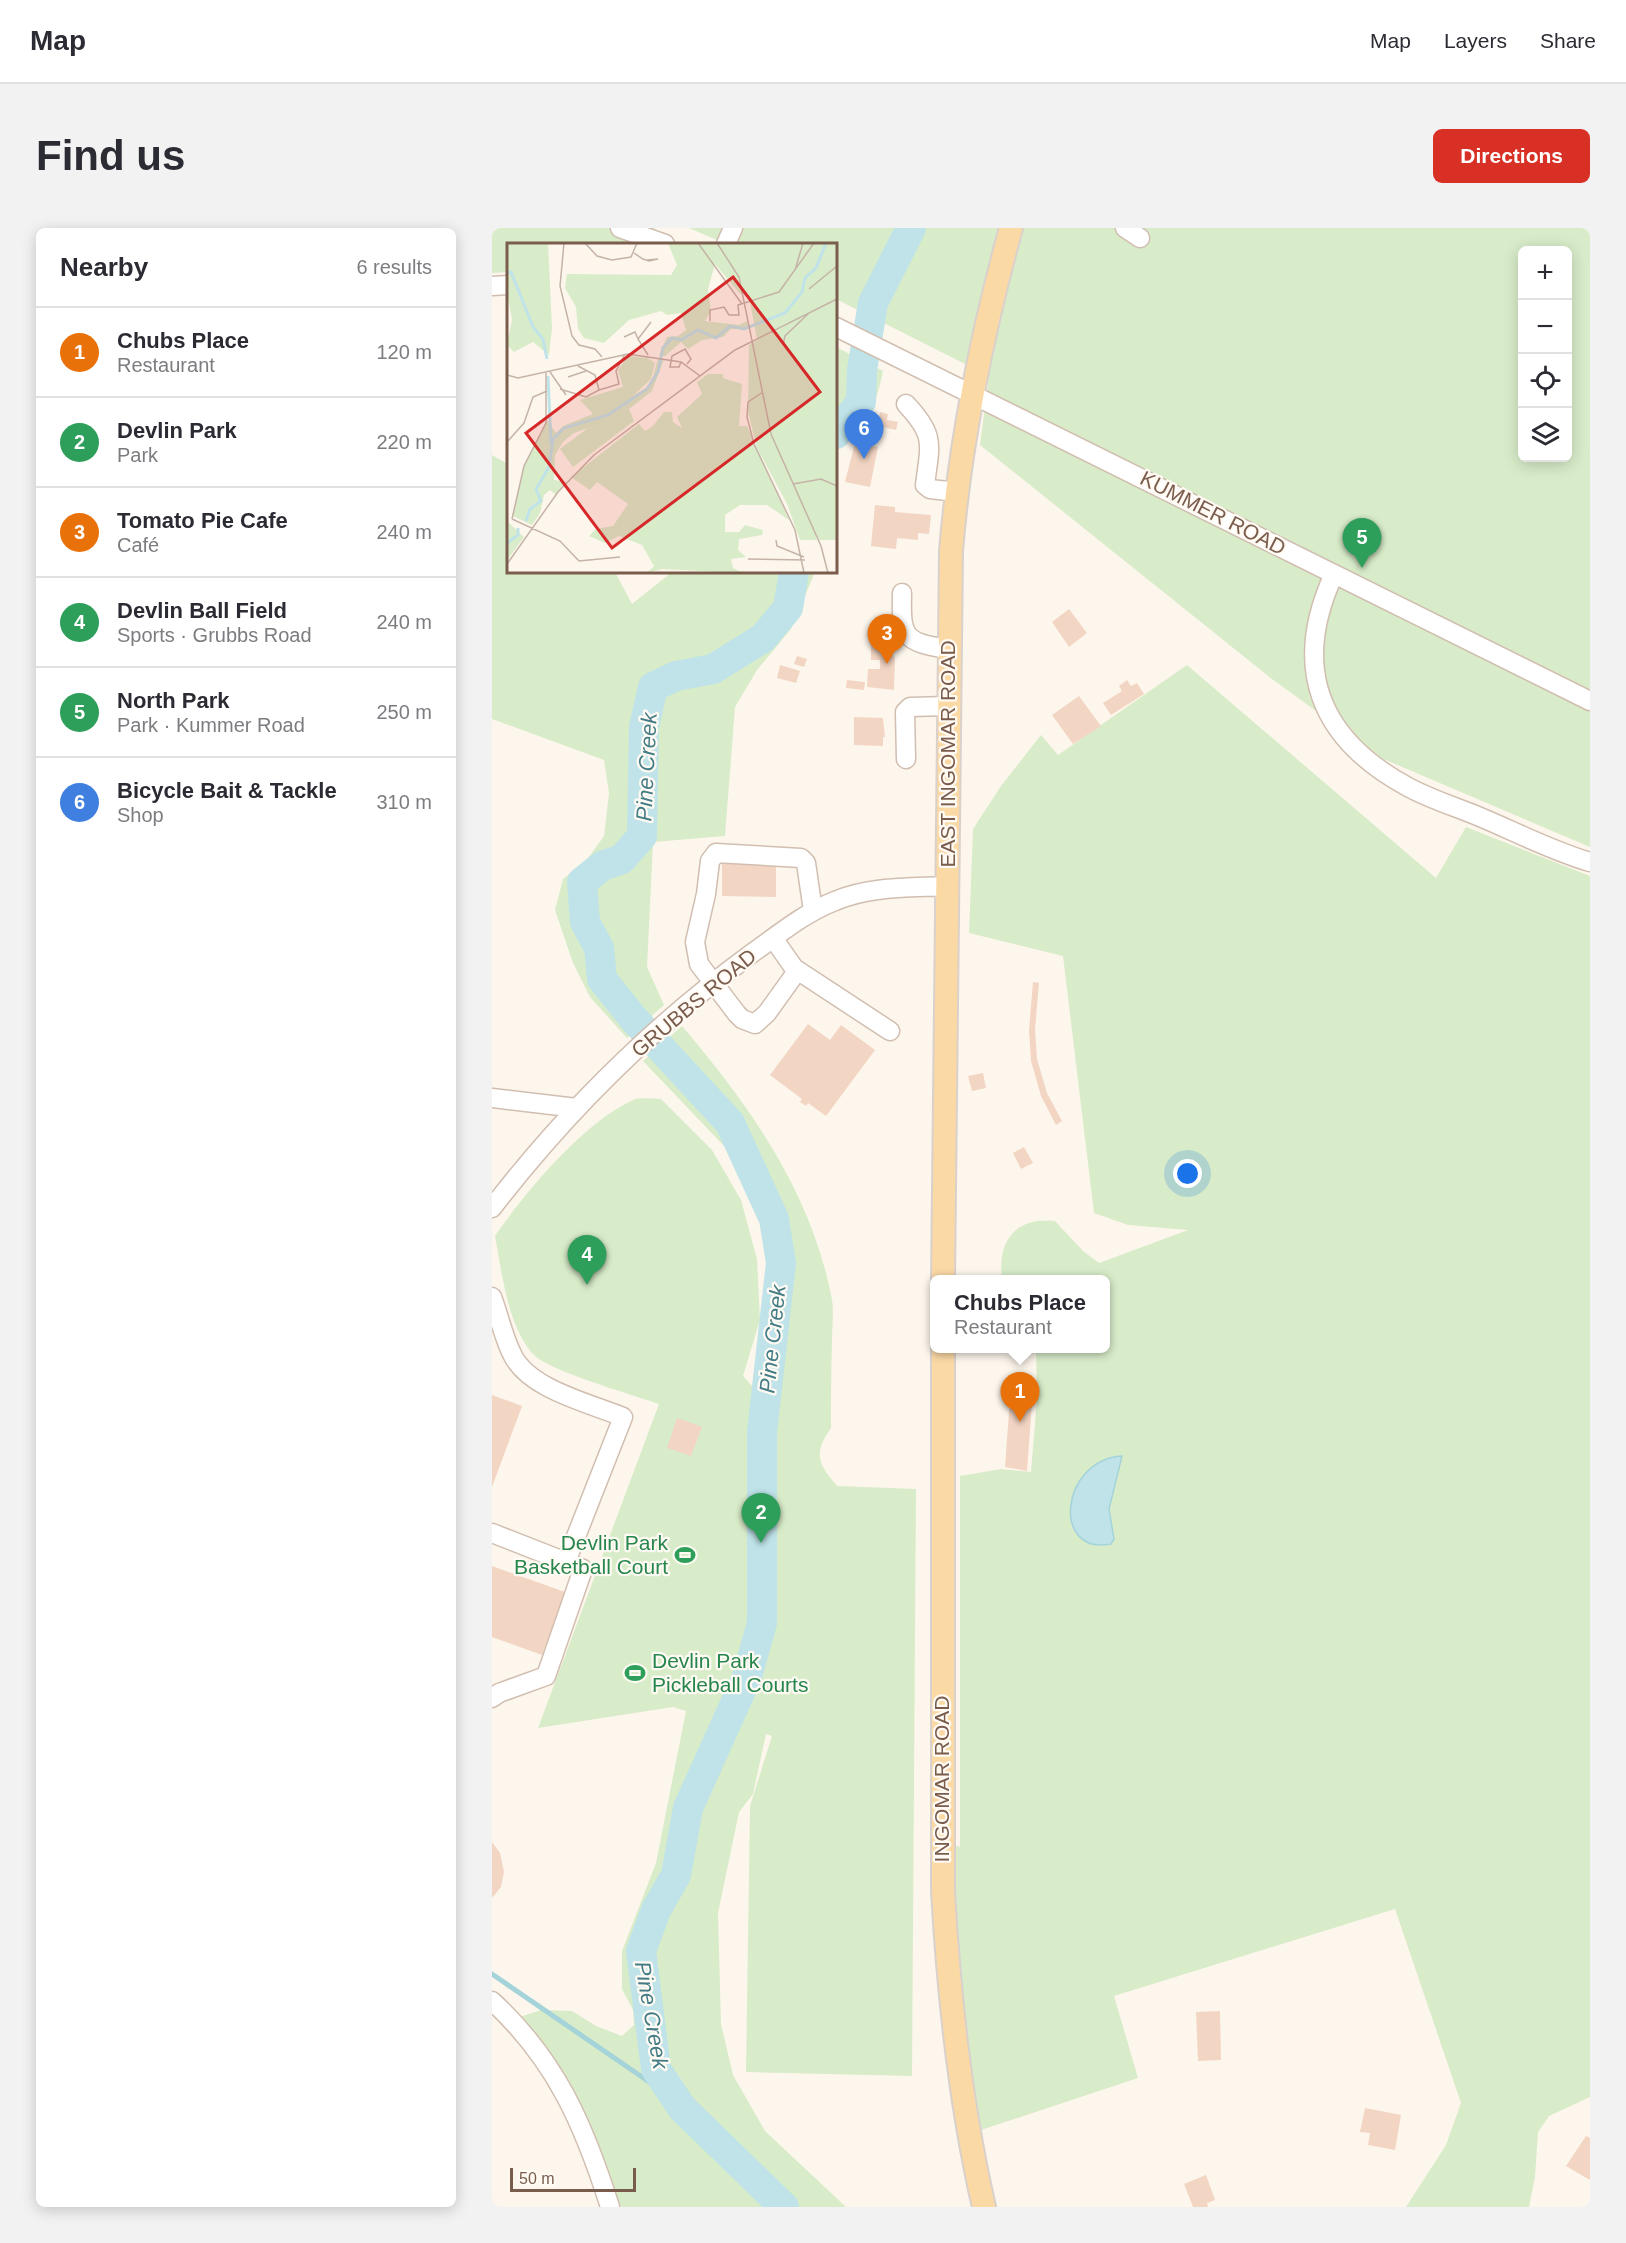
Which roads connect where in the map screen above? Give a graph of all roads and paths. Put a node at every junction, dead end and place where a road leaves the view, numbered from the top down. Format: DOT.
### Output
graph roads {
  1 [pos="620,228"];
  2 [pos="734,228"];
  3 [pos="1011,228"];
  4 [pos="662,243"];
  5 [pos="726,243"];
  6 [pos="507,285"];
  7 [pos="492,286"];
  8 [pos="837,328"];
  9 [pos="973,394"];
  10 [pos="906,404"];
  11 [pos="957,492"];
  12 [pos="1334,574"];
  13 [pos="902,593"];
  14 [pos="948,649"];
  15 [pos="1590,701"];
  16 [pos="947,706"];
  17 [pos="906,759"];
  18 [pos="1590,862"];
  19 [pos="947,886"];
  20 [pos="813,912"];
  21 [pos="773,939"];
  22 [pos="794,968"];
  23 [pos="714,982"];
  24 [pos="890,1031"];
  25 [pos="492,1098"];
  26 [pos="577,1108"];
  27 [pos="492,1208"];
  28 [pos="943,1275"];
  29 [pos="492,1297"];
  30 [pos="943,1353"];
  31 [pos="492,1533"];
  32 [pos="566,1562"];
  33 [pos="492,1698"];
  34 [pos="492,2001"];
  35 [pos="610,2207"];
  36 [pos="984,2207"];
  1 -- 4 [label="street"];
  2 -- 5 [label="street"];
  3 -- 9 [label="main road"];
  6 -- 7 [label="street"];
  8 -- 9 [label="street, KUMMER ROAD"];
  9 -- 11 [label="main road, EAST INGOMAR ROAD"];
  9 -- 12 [label="street, KUMMER ROAD"];
  10 -- 11 [label="street"];
  11 -- 14 [label="main road, EAST INGOMAR ROAD"];
  12 -- 15 [label="street, KUMMER ROAD"];
  12 -- 18 [label="street"];
  13 -- 14 [label="street"];
  14 -- 16 [label="main road, EAST INGOMAR ROAD"];
  16 -- 17 [label="street"];
  16 -- 19 [label="main road, EAST INGOMAR ROAD"];
  19 -- 20 [label="street, GRUBBS ROAD"];
  19 -- 28 [label="main road, EAST INGOMAR ROAD"];
  20 -- 21 [label="street, GRUBBS ROAD"];
  20 -- 23 [label="street"];
  21 -- 22 [label="street"];
  21 -- 23 [label="street, GRUBBS ROAD"];
  22 -- 23 [label="street"];
  22 -- 24 [label="street"];
  23 -- 26 [label="street, GRUBBS ROAD"];
  25 -- 26 [label="street"];
  26 -- 27 [label="street, GRUBBS ROAD"];
  29 -- 32 [label="street"];
  30 -- 36 [label="main road, INGOMAR ROAD"];
  31 -- 32 [label="street"];
  32 -- 33 [label="street"];
  34 -- 35 [label="street"];
}
